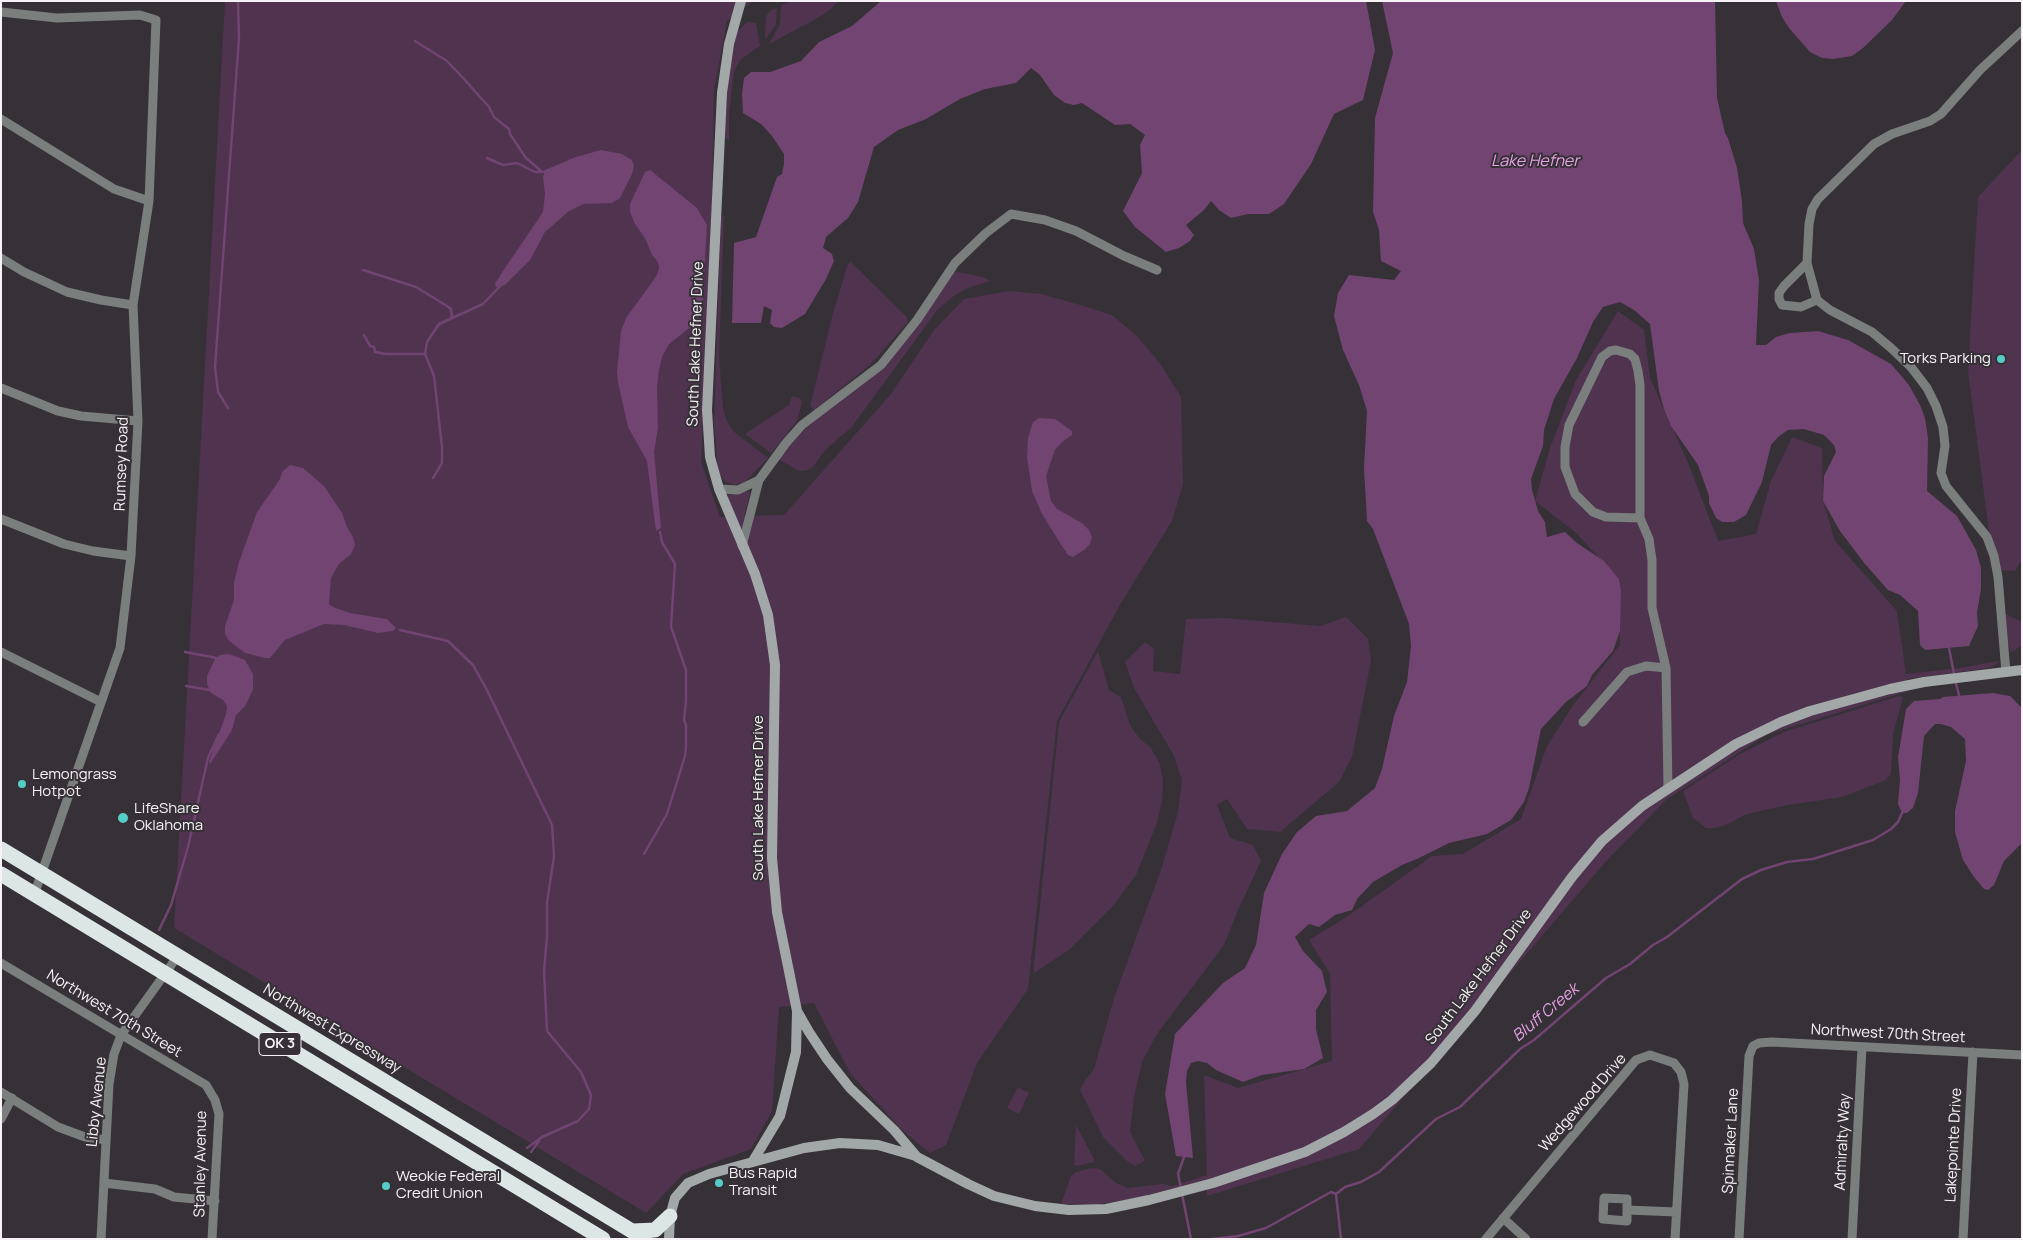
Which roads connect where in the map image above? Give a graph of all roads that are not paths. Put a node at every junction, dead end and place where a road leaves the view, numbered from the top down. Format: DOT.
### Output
graph roads {
  1 [pos="741,1"];
  2 [pos="1,12"];
  3 [pos="2022,31"];
  4 [pos="1,119"];
  5 [pos="148,201"];
  6 [pos="1,258"];
  7 [pos="1808,262"];
  8 [pos="1157,270"];
  9 [pos="1817,300"];
  10 [pos="133,305"];
  11 [pos="1,388"];
  12 [pos="138,421"];
  13 [pos="759,480"];
  14 [pos="719,489"];
  15 [pos="1640,518"];
  16 [pos="1,520"];
  17 [pos="742,546"];
  18 [pos="131,556"];
  19 [pos="1,652"];
  20 [pos="1666,668"];
  21 [pos="2022,670"];
  22 [pos="2006,672"];
  23 [pos="101,702"];
  24 [pos="1583,722"];
  25 [pos="1668,789"];
  26 [pos="1,849"];
  27 [pos="1,874"];
  28 [pos="42,874"];
  29 [pos="34,895"];
  30 [pos="177,957"];
  31 [pos="1,963"];
  32 [pos="165,975"];
  33 [pos="797,1011"];
  34 [pos="122,1035"];
  35 [pos="1754,1046"];
  36 [pos="1862,1047"];
  37 [pos="1973,1052"];
  38 [pos="2022,1055"];
  39 [pos="1,1092"];
  40 [pos="210,1092"];
  41 [pos="406,1095"];
  42 [pos="12,1098"];
  43 [pos="395,1113"];
  44 [pos="1,1119"];
  45 [pos="106,1140"];
  46 [pos="917,1157"];
  47 [pos="753,1161"];
  48 [pos="104,1183"];
  49 [pos="215,1201"];
  50 [pos="1627,1210"];
  51 [pos="1676,1212"];
  52 [pos="670,1216"];
  53 [pos="1503,1218"];
  54 [pos="632,1231"];
  55 [pos="101,1239"];
  56 [pos="212,1239"];
  57 [pos="603,1239"];
  58 [pos="645,1239"];
  59 [pos="669,1239"];
  60 [pos="1486,1239"];
  61 [pos="1526,1239"];
  62 [pos="1675,1239"];
  63 [pos="1739,1239"];
  64 [pos="1852,1239"];
  65 [pos="1963,1239"];
  1 -- 14 [label="street, South Lake Hefner Drive"];
  2 -- 5 [label="street, Rumsey Road"];
  3 -- 7 [label="street"];
  4 -- 5 [label="street"];
  5 -- 10 [label="street, Rumsey Road"];
  6 -- 10 [label="street"];
  7 -- 9 [label="street"];
  7 -- 9 [label="street"];
  8 -- 13 [label="street"];
  9 -- 22 [label="street"];
  10 -- 12 [label="street, Rumsey Road"];
  11 -- 12 [label="street"];
  12 -- 18 [label="street, Rumsey Road"];
  13 -- 14 [label="street"];
  13 -- 17 [label="street"];
  14 -- 17 [label="street, South Lake Hefner Drive"];
  15 -- 15 [label="street"];
  15 -- 20 [label="street"];
  16 -- 18 [label="street"];
  17 -- 33 [label="street, South Lake Hefner Drive"];
  18 -- 23 [label="street, Rumsey Road"];
  19 -- 23 [label="street"];
  20 -- 24 [label="street"];
  20 -- 25 [label="street"];
  21 -- 22 [label="street, South Lake Hefner Drive"];
  22 -- 25 [label="street, South Lake Hefner Drive"];
  23 -- 28 [label="street, Rumsey Road"];
  25 -- 46 [label="street, South Lake Hefner Drive"];
  26 -- 28 [label="highway, Northwest Expressway / OK 3"];
  27 -- 29 [label="highway, OK 3"];
  28 -- 29 [label="street, Rumsey Road"];
  28 -- 30 [label="highway, Northwest Expressway / OK 3"];
  29 -- 32 [label="highway, OK 3"];
  30 -- 32 [label="street, Libby Avenue"];
  30 -- 41 [label="highway, Northwest Expressway / OK 3"];
  31 -- 34 [label="street, Northwest 70th Street"];
  32 -- 34 [label="street, Libby Avenue"];
  32 -- 43 [label="highway, OK 3"];
  33 -- 46 [label="street, South Lake Hefner Drive"];
  33 -- 47 [label="street"];
  34 -- 40 [label="street, Northwest 70th Street"];
  34 -- 45 [label="street, Libby Avenue"];
  35 -- 36 [label="street, Northwest 70th Street"];
  35 -- 63 [label="street, Spinnaker Lane"];
  36 -- 37 [label="street, Northwest 70th Street"];
  36 -- 64 [label="street, Admiralty Way"];
  37 -- 38 [label="street, Northwest 70th Street"];
  37 -- 65 [label="street, Lakepointe Drive"];
  39 -- 42 [label="street"];
  40 -- 49 [label="street, Stanley Avenue"];
  41 -- 43 [label="highway"];
  41 -- 54 [label="highway, Northwest Expressway / OK 3"];
  42 -- 44 [label="street"];
  42 -- 45 [label="street"];
  43 -- 57 [label="highway, OK 3"];
  45 -- 48 [label="street, Libby Avenue"];
  46 -- 47 [label="street"];
  47 -- 52 [label="street"];
  48 -- 49 [label="street"];
  48 -- 55 [label="street, Libby Avenue"];
  49 -- 56 [label="street, Stanley Avenue"];
  50 -- 51 [label="street"];
  51 -- 53 [label="street, Wedgewood Drive"];
  51 -- 62 [label="street, Wedgewood Drive"];
  52 -- 54 [label="highway"];
  52 -- 59 [label="street"];
  53 -- 60 [label="street, Wedgewood Drive"];
  53 -- 61 [label="street"];
  54 -- 58 [label="highway, Northwest Expressway / OK 3"];
}
